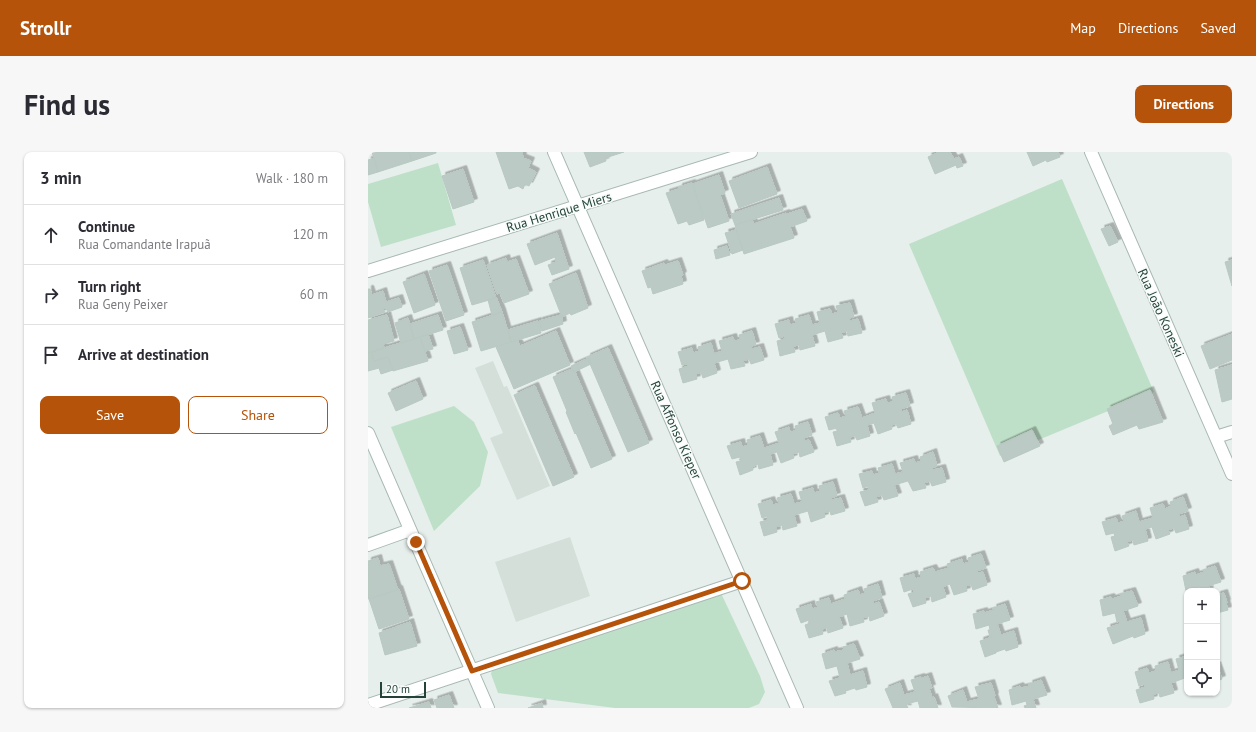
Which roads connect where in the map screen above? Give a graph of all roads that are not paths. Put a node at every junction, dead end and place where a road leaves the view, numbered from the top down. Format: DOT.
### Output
graph roads {
  1 [pos="554,152"];
  2 [pos="750,152"];
  3 [pos="1091,152"];
  4 [pos="577,206"];
  5 [pos="368,271"];
  6 [pos="1232,432"];
  7 [pos="368,433"];
  8 [pos="1216,437"];
  9 [pos="1232,474"];
  10 [pos="410,530"];
  11 [pos="368,545"];
  12 [pos="742,581"];
  13 [pos="472,671"];
  14 [pos="368,705"];
  15 [pos="795,707"];
  16 [pos="488,708"];
  1 -- 4 [label="street, Rua Affonso Kieper"];
  2 -- 4 [label="street, Rua Henrique Miers"];
  3 -- 8 [label="street, Rua João Koneski"];
  4 -- 5 [label="street, Rua Henrique Miers"];
  4 -- 12 [label="street, Rua Affonso Kieper"];
  6 -- 8 [label="street"];
  7 -- 10 [label="street"];
  8 -- 9 [label="street, Rua João Koneski"];
  10 -- 11 [label="street"];
  10 -- 13 [label="street"];
  12 -- 13 [label="street"];
  12 -- 15 [label="street, Rua Affonso Kieper"];
  13 -- 14 [label="street"];
  13 -- 16 [label="street"];
}
